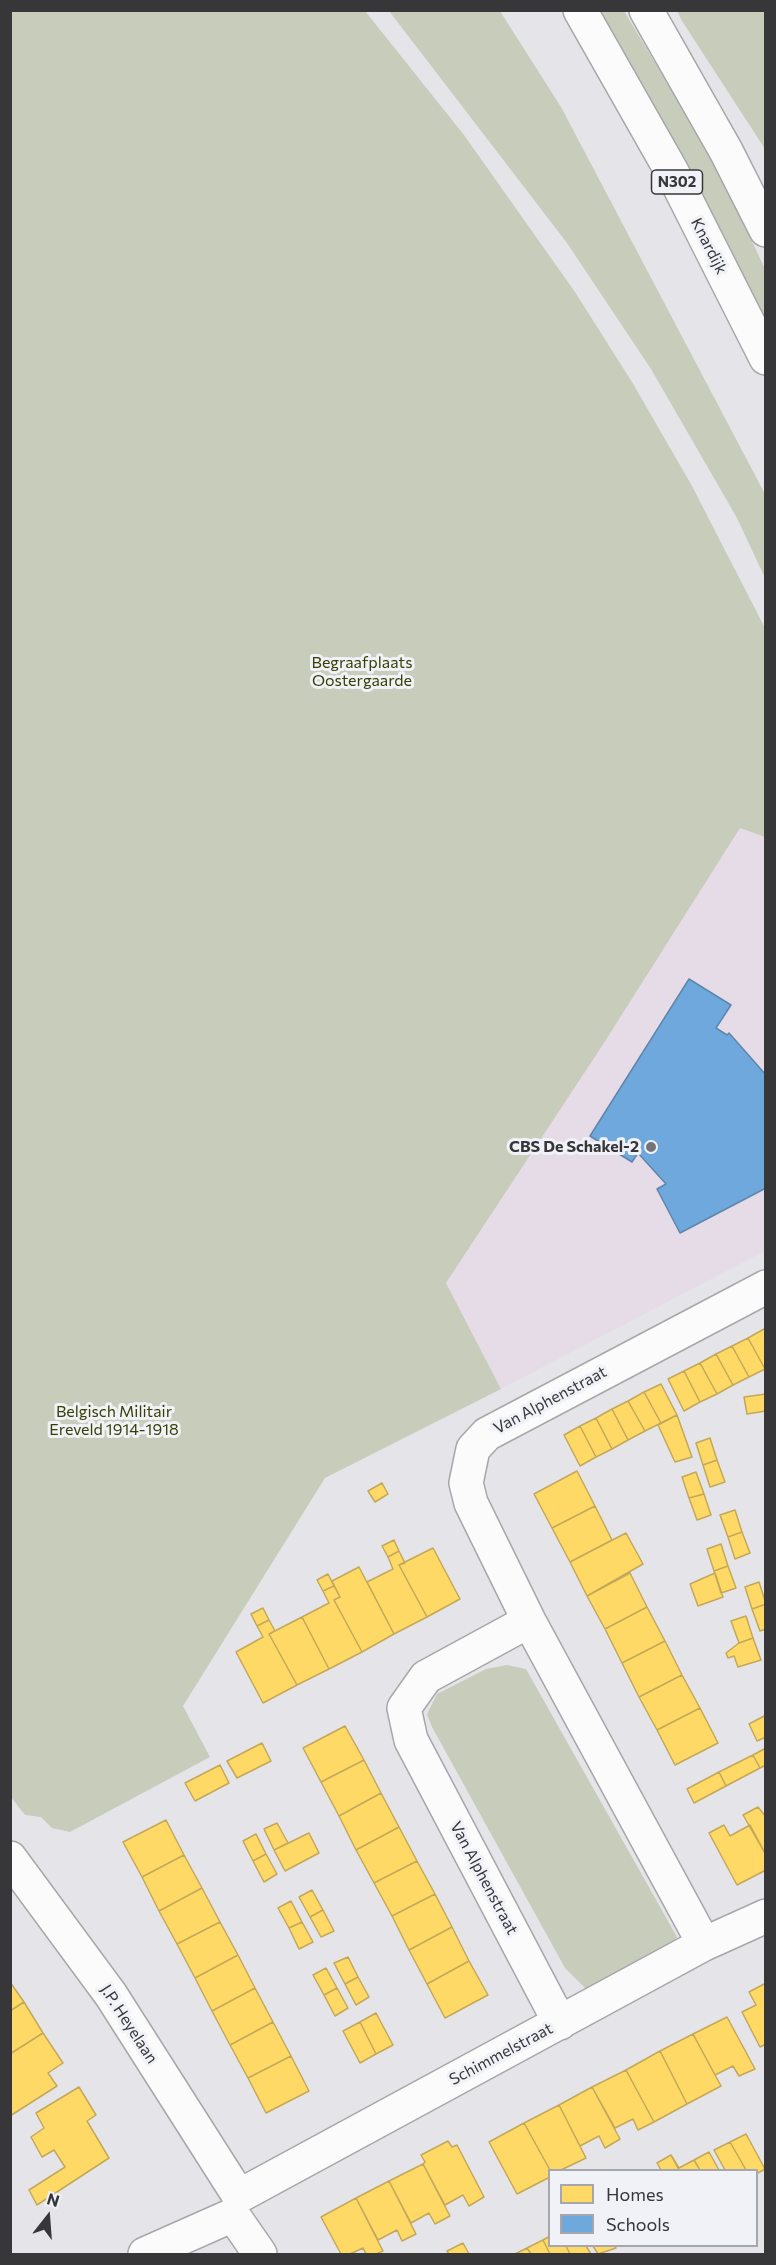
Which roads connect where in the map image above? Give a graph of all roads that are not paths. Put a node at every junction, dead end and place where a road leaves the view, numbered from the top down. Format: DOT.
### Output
graph roads {
  1 [pos="580,10"];
  2 [pos="646,10"];
  3 [pos="765,230"];
  4 [pos="765,357"];
  5 [pos="765,1287"];
  6 [pos="529,1622"];
  7 [pos="10,1858"];
  8 [pos="765,1916"];
  9 [pos="704,1944"];
  10 [pos="560,2023"];
  11 [pos="236,2206"];
  12 [pos="145,2254"];
  13 [pos="260,2254"];
  1 -- 4 [label="street, Knardijk / N302"];
  2 -- 3 [label="street"];
  5 -- 6 [label="street, Van Alphenstraat"];
  6 -- 9 [label="street, Van Alphenstraat"];
  6 -- 10 [label="street, Van Alphenstraat"];
  7 -- 11 [label="street, J.P. Heyelaan"];
  8 -- 9 [label="street, Schimmelstraat"];
  9 -- 10 [label="street, Schimmelstraat"];
  10 -- 11 [label="street, Schimmelstraat"];
  11 -- 12 [label="street, Schimmelstraat"];
  11 -- 13 [label="street, J.P. Heyelaan"];
}
